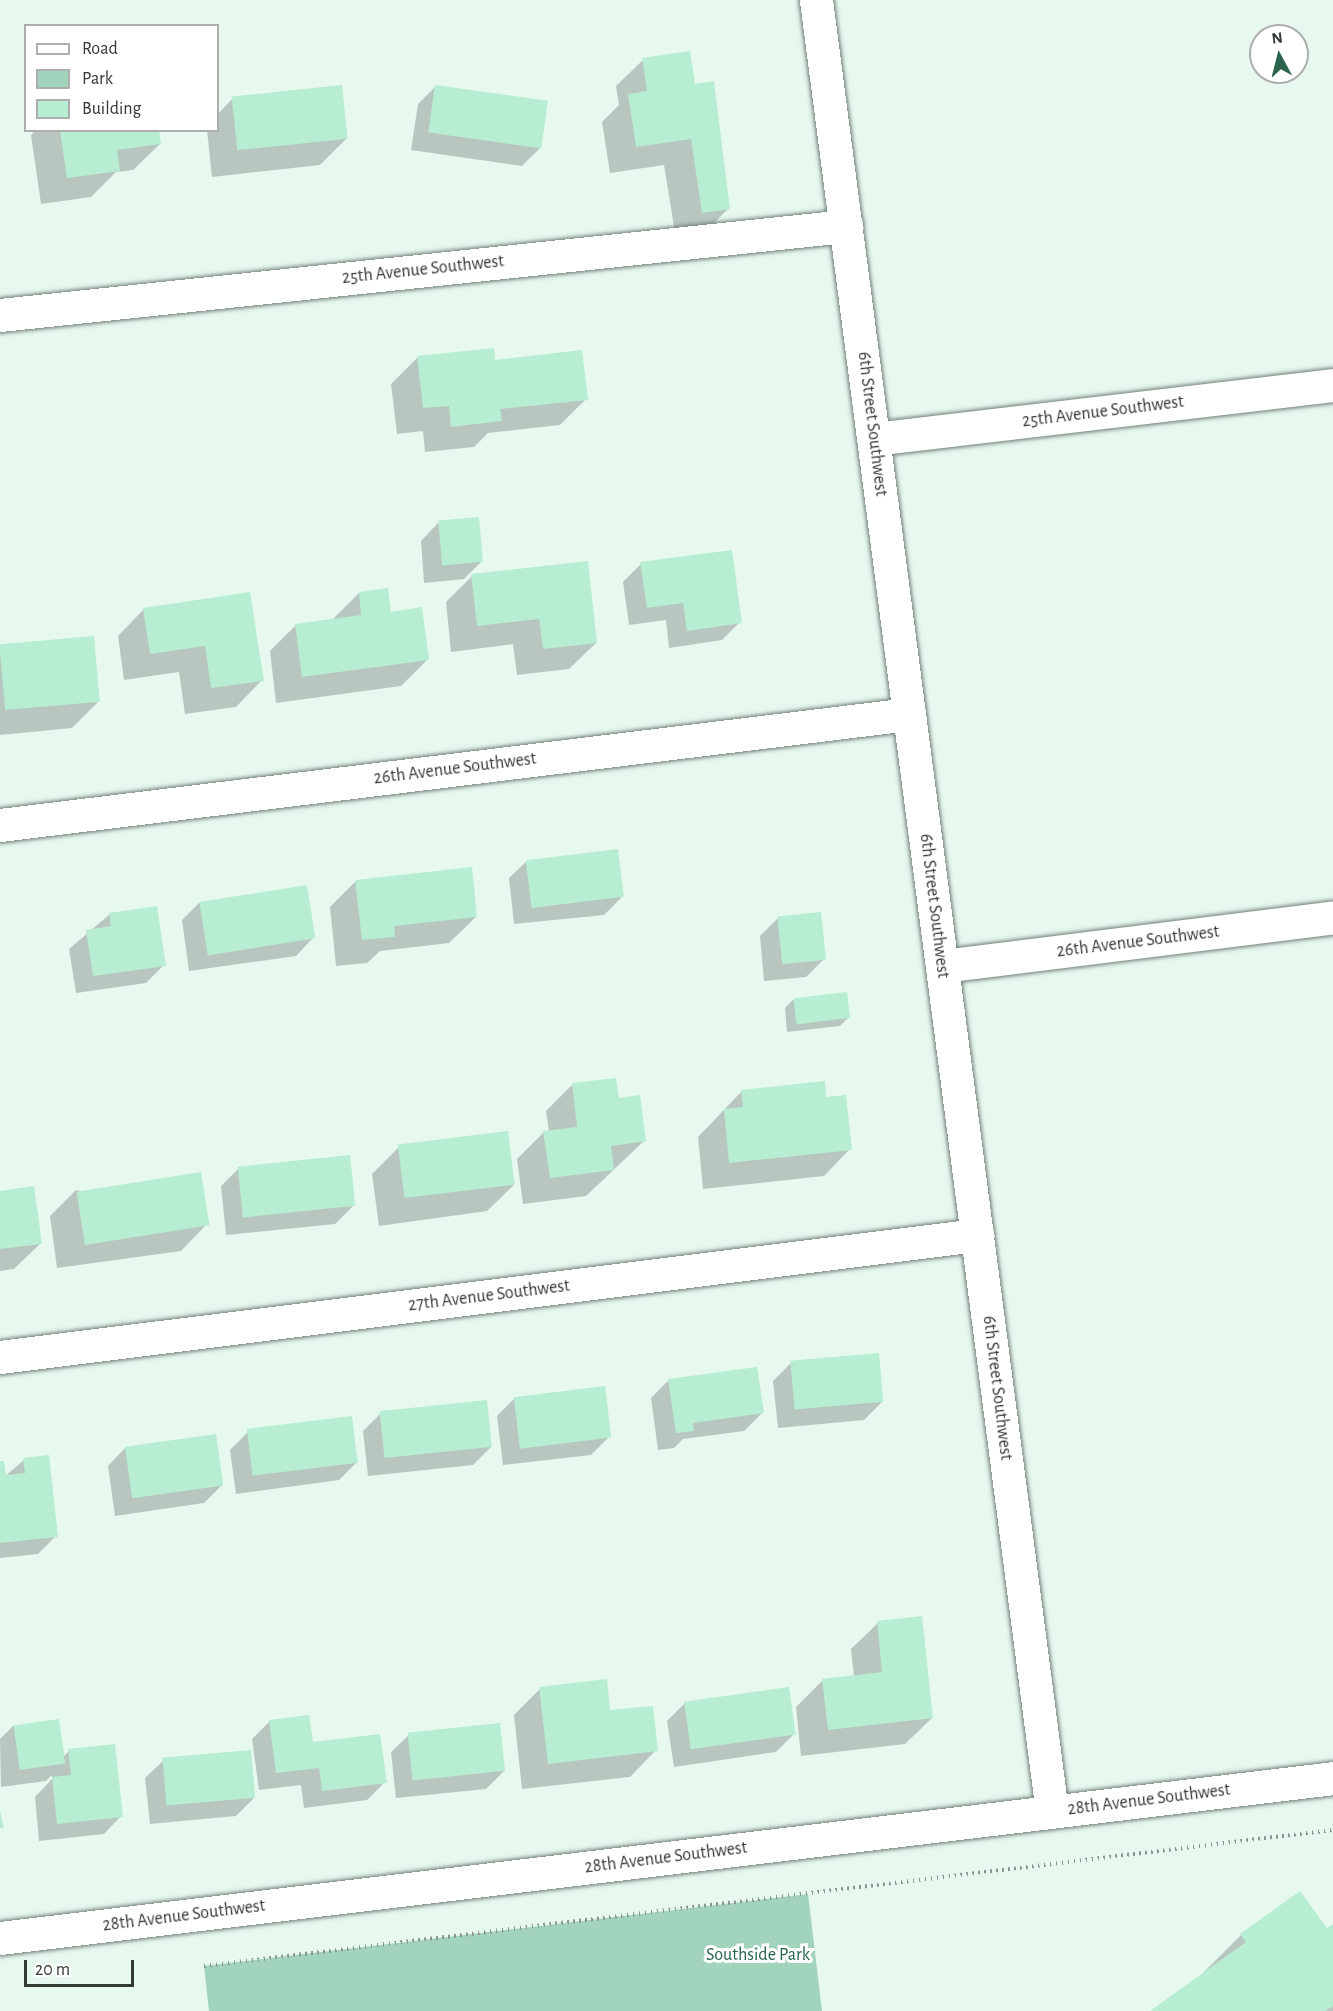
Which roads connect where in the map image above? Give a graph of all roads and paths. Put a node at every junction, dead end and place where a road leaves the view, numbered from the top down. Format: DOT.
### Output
graph roads {
  1 [pos="816,0"];
  2 [pos="846,226"];
  3 [pos="0,315"];
  4 [pos="1333,385"];
  5 [pos="874,439"];
  6 [pos="909,714"];
  7 [pos="0,825"];
  8 [pos="1333,917"];
  9 [pos="942,966"];
  10 [pos="977,1235"];
  11 [pos="0,1357"];
  12 [pos="1333,1778"];
  13 [pos="1052,1812"];
  14 [pos="1333,1830"];
  15 [pos="0,1938"];
  16 [pos="204,1966"];
  1 -- 2 [label="street, 6th Street Southwest"];
  2 -- 3 [label="street, 25th Avenue Southwest"];
  2 -- 5 [label="street, 6th Street Southwest"];
  4 -- 5 [label="street, 25th Avenue Southwest"];
  5 -- 6 [label="street, 6th Street Southwest"];
  6 -- 7 [label="street, 26th Avenue Southwest"];
  6 -- 9 [label="street, 6th Street Southwest"];
  8 -- 9 [label="street, 26th Avenue Southwest"];
  9 -- 10 [label="street, 6th Street Southwest"];
  10 -- 11 [label="street, 27th Avenue Southwest"];
  10 -- 13 [label="street, 6th Street Southwest"];
  12 -- 13 [label="street, 28th Avenue Southwest"];
  13 -- 15 [label="street, 28th Avenue Southwest"];
  14 -- 16 [label="path"];
}
